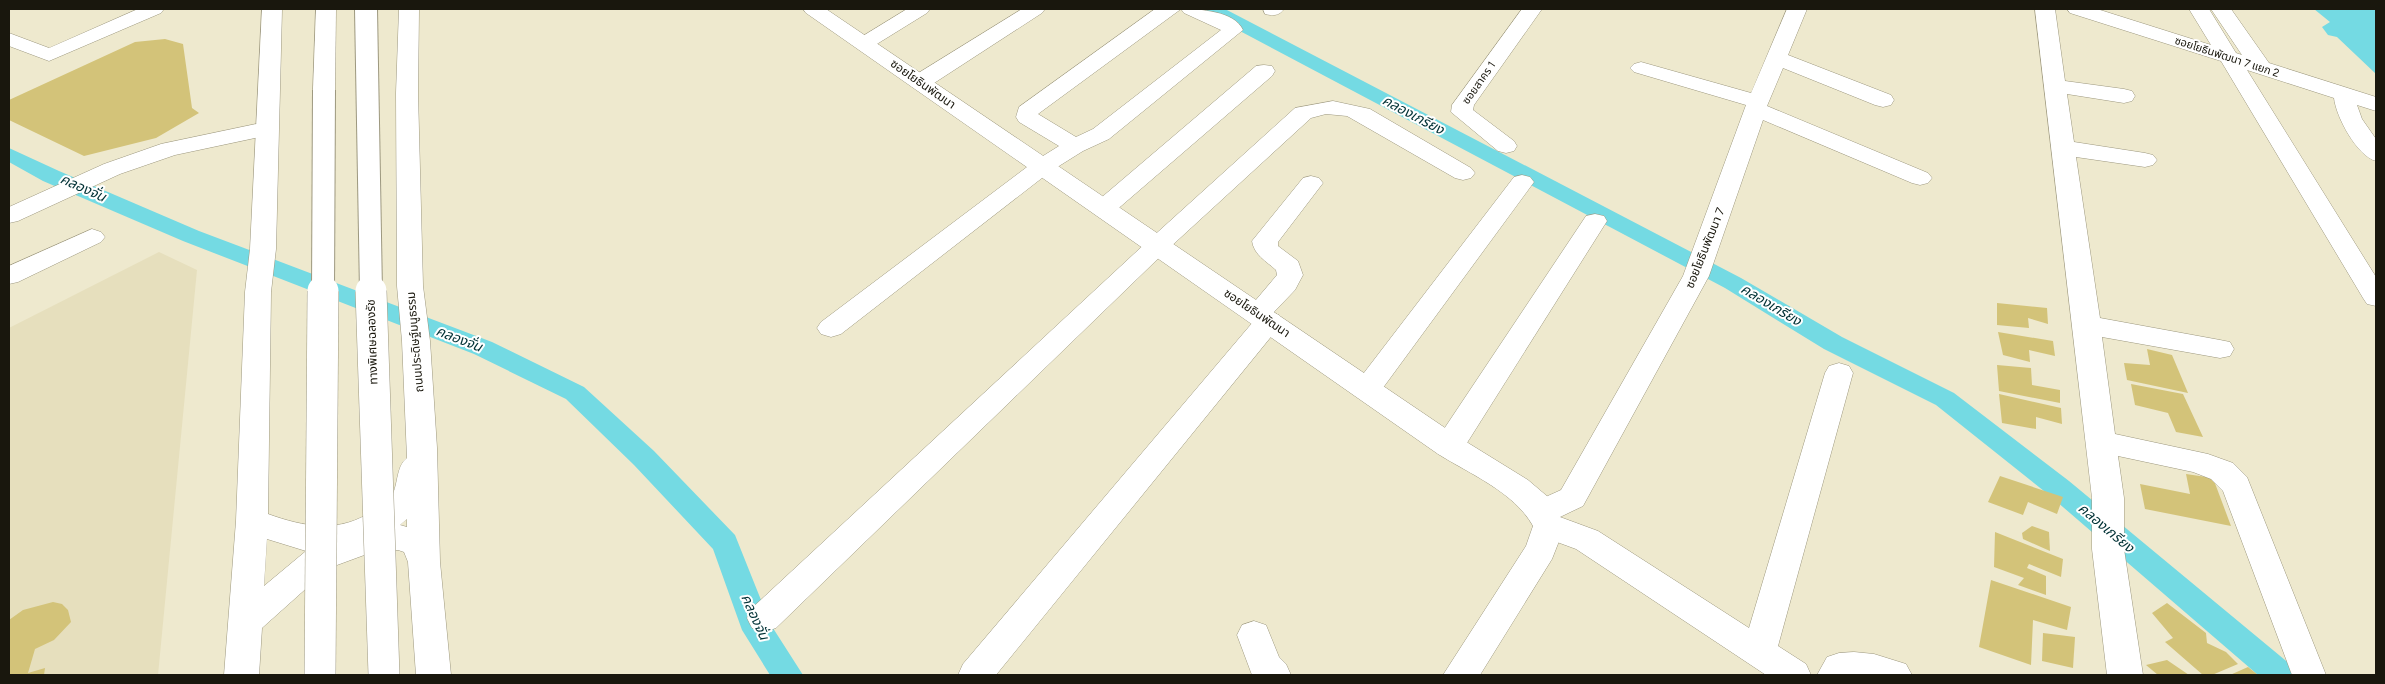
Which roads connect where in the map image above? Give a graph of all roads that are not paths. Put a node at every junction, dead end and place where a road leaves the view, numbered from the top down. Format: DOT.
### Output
graph roads {
  1 [pos="154,9"];
  2 [pos="272,9"];
  3 [pos="326,9"];
  4 [pos="366,9"];
  5 [pos="409,9"];
  6 [pos="813,9"];
  7 [pos="920,9"];
  8 [pos="1035,9"];
  9 [pos="1171,9"];
  10 [pos="1191,9"];
  11 [pos="1532,9"];
  12 [pos="1797,9"];
  13 [pos="2045,9"];
  14 [pos="2077,9"];
  15 [pos="2199,9"];
  16 [pos="2221,9"];
  17 [pos="9,39"];
  18 [pos="865,43"];
  19 [pos="1777,58"];
  20 [pos="2230,58"];
  21 [pos="1641,68"];
  22 [pos="2262,68"];
  23 [pos="1264,70"];
  24 [pos="920,82"];
  25 [pos="2056,86"];
  26 [pos="2124,96"];
  27 [pos="2350,96"];
  28 [pos="1883,100"];
  29 [pos="2376,104"];
  30 [pos="1757,105"];
  31 [pos="2376,125"];
  32 [pos="266,129"];
  33 [pos="1075,146"];
  34 [pos="1506,146"];
  35 [pos="2065,148"];
  36 [pos="2376,154"];
  37 [pos="2145,160"];
  38 [pos="1043,166"];
  39 [pos="1463,173"];
  40 [pos="1920,178"];
  41 [pos="1522,182"];
  42 [pos="1311,184"];
  43 [pos="1104,208"];
  44 [pos="9,216"];
  45 [pos="1595,221"];
  46 [pos="92,236"];
  47 [pos="1158,245"];
  48 [pos="9,276"];
  49 [pos="2376,298"];
  50 [pos="1263,318"];
  51 [pos="2088,325"];
  52 [pos="831,328"];
  53 [pos="2220,349"];
  54 [pos="1839,373"];
  55 [pos="1366,389"];
  56 [pos="2101,442"];
  57 [pos="1449,446"];
  58 [pos="422,448"];
  59 [pos="1545,519"];
  60 [pos="252,521"];
  61 [pos="424,562"];
  62 [pos="764,618"];
  63 [pos="246,622"];
  64 [pos="1254,635"];
  65 [pos="1759,652"];
  66 [pos="242,675"];
  67 [pos="320,675"];
  68 [pos="384,675"];
  69 [pos="434,675"];
  70 [pos="975,675"];
  71 [pos="1274,675"];
  72 [pos="1460,675"];
  73 [pos="1794,675"];
  74 [pos="1834,675"];
  75 [pos="1894,675"];
  76 [pos="2125,675"];
  77 [pos="2309,675"];
  1 -- 17 [label="main road"];
  2 -- 32 [label="main road"];
  3 -- 67 [label="main road, bridge"];
  4 -- 68 [label="main road, ทางพิเศษฉลองรัช, bridge"];
  5 -- 58 [label="main road, ถนนประดิษฐ์มนูธรรม"];
  6 -- 18 [label="main road, ซอยโยธินพัฒนา"];
  7 -- 18 [label="main road"];
  8 -- 24 [label="main road"];
  9 -- 33 [label="main road"];
  10 -- 33 [label="main road"];
  11 -- 34 [label="main road, ซอยสาคร 1"];
  12 -- 19 [label="main road, ซอยโยธินพัฒนา 7"];
  13 -- 25 [label="main road"];
  14 -- 20 [label="main road, ซอยโยธินพัฒนา 7 แยก 2"];
  15 -- 20 [label="main road"];
  16 -- 22 [label="main road"];
  18 -- 24 [label="main road, ซอยโยธินพัฒนา"];
  19 -- 28 [label="main road"];
  19 -- 30 [label="main road, ซอยโยธินพัฒนา 7"];
  20 -- 22 [label="main road, ซอยโยธินพัฒนา 7 แยก 2"];
  20 -- 49 [label="main road"];
  21 -- 30 [label="main road"];
  22 -- 27 [label="main road, ซอยโยธินพัฒนา 7 แยก 2"];
  23 -- 43 [label="main road"];
  24 -- 38 [label="main road, ซอยโยธินพัฒนา"];
  25 -- 26 [label="main road"];
  25 -- 35 [label="main road"];
  27 -- 29 [label="main road, ซอยโยธินพัฒนา 7 แยก 2"];
  27 -- 31 [label="main road"];
  27 -- 36 [label="main road"];
  30 -- 40 [label="main road"];
  30 -- 59 [label="main road, ซอยโยธินพัฒนา 7"];
  32 -- 44 [label="main road"];
  32 -- 60 [label="main road"];
  33 -- 38 [label="main road"];
  35 -- 37 [label="main road"];
  35 -- 51 [label="main road"];
  38 -- 43 [label="main road, ซอยโยธินพัฒนา"];
  38 -- 52 [label="main road"];
  39 -- 47 [label="main road"];
  41 -- 55 [label="main road"];
  42 -- 50 [label="main road"];
  43 -- 47 [label="main road, ซอยโยธินพัฒนา"];
  45 -- 57 [label="main road"];
  46 -- 48 [label="main road"];
  47 -- 50 [label="main road, ซอยโยธินพัฒนา"];
  47 -- 62 [label="main road"];
  50 -- 55 [label="main road, ซอยโยธินพัฒนา"];
  50 -- 70 [label="main road"];
  51 -- 53 [label="main road"];
  51 -- 56 [label="main road"];
  54 -- 65 [label="main road"];
  55 -- 57 [label="main road, ซอยโยธินพัฒนา"];
  56 -- 76 [label="main road"];
  56 -- 77 [label="main road"];
  57 -- 59 [label="main road, ซอยโยธินพัฒนา"];
  58 -- 60 [label="main road"];
  58 -- 61 [label="main road, ถนนประดิษฐ์มนูธรรม"];
  59 -- 65 [label="main road"];
  59 -- 72 [label="main road"];
  60 -- 63 [label="main road"];
  61 -- 63 [label="main road"];
  61 -- 69 [label="main road, ถนนประดิษฐ์มนูธรรม"];
  63 -- 66 [label="main road"];
  64 -- 71 [label="main road"];
  65 -- 73 [label="main road"];
  74 -- 75 [label="main road"];
}
